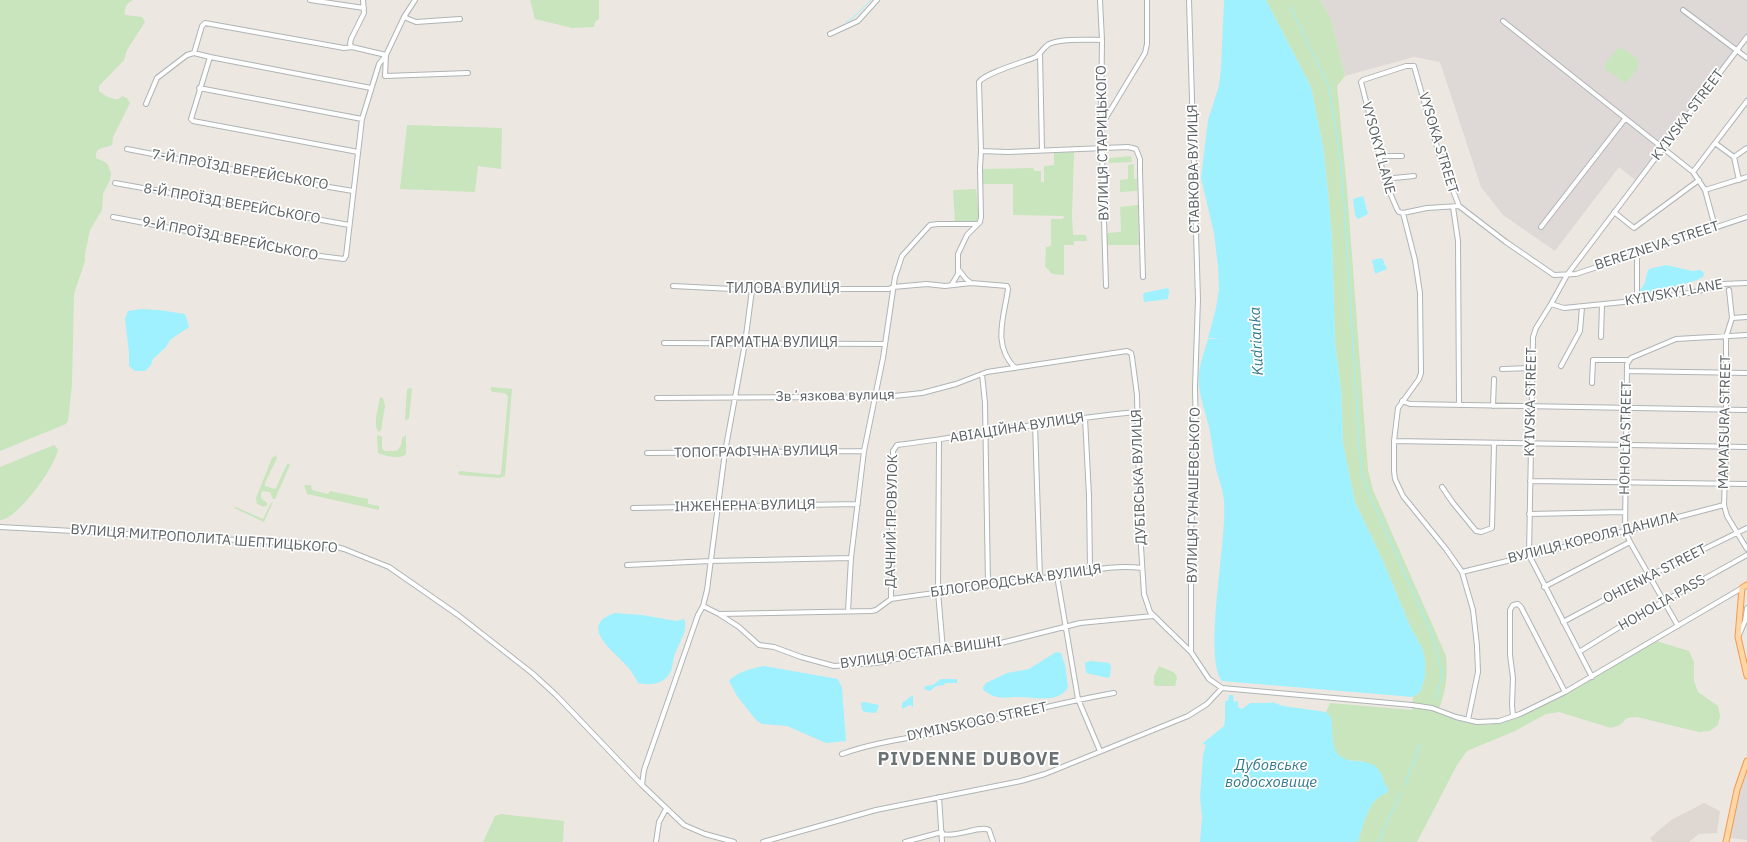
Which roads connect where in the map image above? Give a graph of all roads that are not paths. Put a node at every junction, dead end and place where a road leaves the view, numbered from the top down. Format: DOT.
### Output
graph roads {
  1 [pos="310,0"];
  2 [pos="363,0"];
  3 [pos="415,0"];
  4 [pos="877,0"];
  5 [pos="1100,0"];
  6 [pos="1147,0"];
  7 [pos="1189,0"];
  8 [pos="364,8"];
  9 [pos="1683,10"];
  10 [pos="404,17"];
  11 [pos="460,19"];
  12 [pos="1503,21"];
  13 [pos="830,34"];
  14 [pos="1747,37"];
  15 [pos="1102,40"];
  16 [pos="352,47"];
  17 [pos="1737,50"];
  18 [pos="194,53"];
  19 [pos="1040,54"];
  20 [pos="386,55"];
  21 [pos="210,57"];
  22 [pos="1747,58"];
  23 [pos="1415,69"];
  24 [pos="468,73"];
  25 [pos="199,88"];
  26 [pos="371,88"];
  27 [pos="1747,102"];
  28 [pos="146,104"];
  29 [pos="1101,118"];
  30 [pos="362,119"];
  31 [pos="1106,119"];
  32 [pos="1625,119"];
  33 [pos="1101,127"];
  34 [pos="1715,143"];
  35 [pos="1102,148"];
  36 [pos="1747,148"];
  37 [pos="127,149"];
  38 [pos="1662,149"];
  39 [pos="1042,150"];
  40 [pos="982,151"];
  41 [pos="358,152"];
  42 [pos="1380,156"];
  43 [pos="1402,156"];
  44 [pos="1734,157"];
  45 [pos="1692,172"];
  46 [pos="1414,176"];
  47 [pos="1747,177"];
  48 [pos="1384,179"];
  49 [pos="1699,180"];
  50 [pos="1739,180"];
  51 [pos="115,183"];
  52 [pos="1705,190"];
  53 [pos="353,191"];
  54 [pos="1458,206"];
  55 [pos="1453,207"];
  56 [pos="1614,212"];
  57 [pos="1403,213"];
  58 [pos="113,217"];
  59 [pos="1747,217"];
  60 [pos="976,224"];
  61 [pos="349,225"];
  62 [pos="1542,227"];
  63 [pos="1715,227"];
  64 [pos="1639,252"];
  65 [pos="958,269"];
  66 [pos="1567,275"];
  67 [pos="1143,277"];
  68 [pos="971,283"];
  69 [pos="1747,283"];
  70 [pos="952,284"];
  71 [pos="673,286"];
  72 [pos="1106,286"];
  73 [pos="893,287"];
  74 [pos="752,290"];
  75 [pos="1729,290"];
  76 [pos="1637,301"];
  77 [pos="1552,304"];
  78 [pos="1602,304"];
  79 [pos="1582,307"];
  80 [pos="1747,317"];
  81 [pos="1732,318"];
  82 [pos="1747,335"];
  83 [pos="1601,337"];
  84 [pos="1726,337"];
  85 [pos="1198,338"];
  86 [pos="664,343"];
  87 [pos="745,343"];
  88 [pos="884,344"];
  89 [pos="1628,360"];
  90 [pos="1561,366"];
  91 [pos="1015,368"];
  92 [pos="1532,368"];
  93 [pos="1009,369"];
  94 [pos="1502,369"];
  95 [pos="1627,371"];
  96 [pos="1726,373"];
  97 [pos="1747,373"];
  98 [pos="982,374"];
  99 [pos="1494,379"];
  100 [pos="1592,383"];
  101 [pos="657,398"];
  102 [pos="734,398"];
  103 [pos="875,398"];
  104 [pos="1402,401"];
  105 [pos="1459,404"];
  106 [pos="1493,406"];
  107 [pos="1531,406"];
  108 [pos="1626,408"];
  109 [pos="1726,410"];
  110 [pos="1747,410"];
  111 [pos="1136,412"];
  112 [pos="1085,418"];
  113 [pos="1035,424"];
  114 [pos="986,433"];
  115 [pos="938,440"];
  116 [pos="1394,440"];
  117 [pos="1531,443"];
  118 [pos="1494,444"];
  119 [pos="897,445"];
  120 [pos="1626,445"];
  121 [pos="1726,447"];
  122 [pos="1747,447"];
  123 [pos="864,451"];
  124 [pos="725,452"];
  125 [pos="647,454"];
  126 [pos="1530,481"];
  127 [pos="1624,481"];
  128 [pos="1724,484"];
  129 [pos="1747,484"];
  130 [pos="1442,488"];
  131 [pos="858,504"];
  132 [pos="1724,505"];
  133 [pos="717,506"];
  134 [pos="633,508"];
  135 [pos="1624,512"];
  136 [pos="1529,514"];
  137 [pos="0,527"];
  138 [pos="1747,528"];
  139 [pos="1625,530"];
  140 [pos="1738,533"];
  141 [pos="1630,542"];
  142 [pos="1747,549"];
  143 [pos="1529,555"];
  144 [pos="1747,555"];
  145 [pos="851,558"];
  146 [pos="710,560"];
  147 [pos="627,565"];
  148 [pos="1142,568"];
  149 [pos="1090,570"];
  150 [pos="1462,572"];
  151 [pos="1057,576"];
  152 [pos="1649,576"];
  153 [pos="1040,578"];
  154 [pos="988,585"];
  155 [pos="1745,586"];
  156 [pos="1544,588"];
  157 [pos="938,592"];
  158 [pos="890,599"];
  159 [pos="1664,602"];
  160 [pos="703,606"];
  161 [pos="1747,608"];
  162 [pos="848,611"];
  163 [pos="719,614"];
  164 [pos="1153,616"];
  165 [pos="1563,622"];
  166 [pos="1064,626"];
  167 [pos="1678,626"];
  168 [pos="1738,637"];
  169 [pos="943,650"];
  170 [pos="1191,652"];
  171 [pos="1579,652"];
  172 [pos="1747,676"];
  173 [pos="1592,677"];
  174 [pos="1222,688"];
  175 [pos="1565,692"];
  176 [pos="1114,693"];
  177 [pos="1078,699"];
  178 [pos="1513,716"];
  179 [pos="1468,720"];
  180 [pos="1100,751"];
  181 [pos="842,754"];
  182 [pos="1747,761"];
  183 [pos="642,785"];
  184 [pos="939,797"];
  185 [pos="666,809"];
  186 [pos="942,833"];
  187 [pos="786,835"];
  188 [pos="656,842"];
  189 [pos="734,842"];
  190 [pos="763,842"];
  191 [pos="775,842"];
  192 [pos="905,842"];
  193 [pos="942,842"];
  194 [pos="993,842"];
  195 [pos="1726,842"];
  1 -- 8 [label="street"];
  2 -- 8 [label="street"];
  3 -- 10 [label="street"];
  4 -- 13 [label="street"];
  5 -- 15 [label="street, ВУЛИЦЯ СТАРИЦЬКОГО"];
  6 -- 31 [label="street"];
  7 -- 85 [label="street, СТАВКОВА ВУЛИЦЯ"];
  8 -- 16 [label="street"];
  9 -- 17 [label="street"];
  10 -- 11 [label="street"];
  10 -- 20 [label="street"];
  12 -- 32 [label="street"];
  14 -- 17 [label="street, KYIVSKA STREET"];
  15 -- 19 [label="street"];
  15 -- 29 [label="street, ВУЛИЦЯ СТАРИЦЬКОГО"];
  16 -- 18 [label="street"];
  16 -- 20 [label="street"];
  17 -- 22 [label="street"];
  17 -- 38 [label="street, KYIVSKA STREET"];
  18 -- 21 [label="street"];
  18 -- 28 [label="street"];
  19 -- 39 [label="street"];
  19 -- 40 [label="street"];
  20 -- 24 [label="street"];
  20 -- 26 [label="street"];
  21 -- 25 [label="street"];
  21 -- 26 [label="street"];
  23 -- 42 [label="street, VYSOKYI LANE"];
  23 -- 54 [label="street, VYSOKA STREET"];
  25 -- 30 [label="street"];
  25 -- 41 [label="street"];
  26 -- 30 [label="street"];
  27 -- 34 [label="street"];
  29 -- 31 [label="street"];
  29 -- 33 [label="street, ВУЛИЦЯ СТАРИЦЬКОГО"];
  30 -- 41 [label="street"];
  31 -- 33 [label="street"];
  32 -- 38 [label="street"];
  32 -- 62 [label="street"];
  33 -- 35 [label="street, ВУЛИЦЯ СТАРИЦЬКОГО"];
  34 -- 44 [label="street"];
  34 -- 45 [label="street"];
  35 -- 39 [label="street"];
  35 -- 67 [label="street"];
  35 -- 72 [label="street, ВУЛИЦЯ СТАРИЦЬКОГО"];
  36 -- 44 [label="street"];
  37 -- 53 [label="street, 7-Й ПРОЇЗД ВЕРЕЙСЬКОГО"];
  38 -- 45 [label="street"];
  38 -- 56 [label="street, KYIVSKA STREET"];
  39 -- 40 [label="street"];
  40 -- 60 [label="street"];
  41 -- 53 [label="street"];
  42 -- 43 [label="street"];
  42 -- 48 [label="street, VYSOKYI LANE"];
  44 -- 50 [label="street"];
  45 -- 49 [label="street"];
  46 -- 48 [label="street"];
  47 -- 50 [label="street"];
  48 -- 57 [label="street, VYSOKYI LANE"];
  49 -- 52 [label="street"];
  49 -- 56 [label="street"];
  50 -- 52 [label="street"];
  51 -- 61 [label="street, 8-Й ПРОЇЗД ВЕРЕЙСЬКОГО"];
  52 -- 63 [label="street"];
  53 -- 61 [label="street"];
  54 -- 55 [label="street"];
  54 -- 66 [label="street, VYSOKA STREET"];
  55 -- 57 [label="street"];
  55 -- 105 [label="street"];
  56 -- 66 [label="street, KYIVSKA STREET"];
  57 -- 104 [label="street"];
  58 -- 61 [label="street, 9-Й ПРОЇЗД ВЕРЕЙСЬКОГО"];
  59 -- 63 [label="street, BEREZNEVA STREET"];
  60 -- 65 [label="street"];
  60 -- 73 [label="street"];
  63 -- 64 [label="street, BEREZNEVA STREET"];
  64 -- 66 [label="street, BEREZNEVA STREET"];
  64 -- 76 [label="street"];
  65 -- 68 [label="street"];
  65 -- 70 [label="street"];
  66 -- 77 [label="street, KYIVSKA STREET"];
  68 -- 70 [label="street, ТИЛОВА ВУЛИЦЯ"];
  68 -- 91 [label="street, ТИЛОВА ВУЛИЦЯ"];
  69 -- 76 [label="street, KYIVSKYI LANE"];
  70 -- 73 [label="street, ТИЛОВА ВУЛИЦЯ"];
  71 -- 74 [label="street, ТИЛОВА ВУЛИЦЯ"];
  73 -- 74 [label="street, ТИЛОВА ВУЛИЦЯ"];
  73 -- 88 [label="street"];
  74 -- 87 [label="street"];
  75 -- 81 [label="street, MAMAISURA STREET"];
  76 -- 78 [label="street, KYIVSKYI LANE"];
  77 -- 79 [label="street, KYIVSKYI LANE"];
  77 -- 92 [label="street, KYIVSKA STREET"];
  78 -- 79 [label="street, KYIVSKYI LANE"];
  78 -- 83 [label="street"];
  79 -- 90 [label="street"];
  80 -- 81 [label="street"];
  81 -- 84 [label="street, MAMAISURA STREET"];
  82 -- 84 [label="street"];
  84 -- 89 [label="street"];
  84 -- 96 [label="street, MAMAISURA STREET"];
  85 -- 170 [label="street, ВУЛИЦЯ ГУНАШЕВСЬКОГО"];
  86 -- 87 [label="street, ГАРМАТНА ВУЛИЦЯ"];
  87 -- 88 [label="street, ГАРМАТНА ВУЛИЦЯ"];
  87 -- 102 [label="street"];
  88 -- 103 [label="street"];
  89 -- 95 [label="street, HOHOLIA STREET"];
  89 -- 100 [label="street"];
  91 -- 93 [label="street, ДУБІВСЬКА ВУЛИЦЯ"];
  91 -- 111 [label="street, ДУБІВСЬКА ВУЛИЦЯ"];
  92 -- 94 [label="street"];
  92 -- 107 [label="street, KYIVSKA STREET"];
  93 -- 98 [label="street, Звʼязкова вулиця"];
  95 -- 96 [label="street"];
  95 -- 108 [label="street, HOHOLIA STREET"];
  96 -- 97 [label="street"];
  96 -- 109 [label="street, MAMAISURA STREET"];
  98 -- 103 [label="street, Звʼязкова вулиця"];
  98 -- 114 [label="street"];
  99 -- 106 [label="street"];
  101 -- 102 [label="street, Звʼязкова вулиця"];
  102 -- 103 [label="street, Звʼязкова вулиця"];
  102 -- 124 [label="street"];
  103 -- 123 [label="street"];
  104 -- 105 [label="street"];
  104 -- 116 [label="street"];
  105 -- 106 [label="street"];
  106 -- 107 [label="street"];
  107 -- 108 [label="street"];
  107 -- 117 [label="street, KYIVSKA STREET"];
  108 -- 109 [label="street"];
  108 -- 120 [label="street, HOHOLIA STREET"];
  109 -- 110 [label="street"];
  109 -- 121 [label="street, MAMAISURA STREET"];
  111 -- 112 [label="street, АВІАЦІЙНА ВУЛИЦЯ"];
  111 -- 148 [label="street, ДУБІВСЬКА ВУЛИЦЯ"];
  112 -- 113 [label="street, АВІАЦІЙНА ВУЛИЦЯ"];
  112 -- 149 [label="street"];
  113 -- 114 [label="street, АВІАЦІЙНА ВУЛИЦЯ"];
  113 -- 153 [label="street"];
  114 -- 115 [label="street, АВІАЦІЙНА ВУЛИЦЯ"];
  114 -- 154 [label="street"];
  115 -- 119 [label="street, АВІАЦІЙНА ВУЛИЦЯ"];
  115 -- 157 [label="street"];
  116 -- 118 [label="street"];
  116 -- 150 [label="street"];
  117 -- 118 [label="street"];
  117 -- 120 [label="street"];
  117 -- 126 [label="street, KYIVSKA STREET"];
  118 -- 130 [label="street"];
  119 -- 158 [label="street, ДАЧНИЙ ПРОВУЛОК"];
  120 -- 121 [label="street"];
  120 -- 127 [label="street, HOHOLIA STREET"];
  121 -- 122 [label="street"];
  121 -- 128 [label="street, MAMAISURA STREET"];
  123 -- 124 [label="street, ТОПОГРАФІЧНА ВУЛИЦЯ"];
  123 -- 131 [label="street"];
  124 -- 125 [label="street, ТОПОГРАФІЧНА ВУЛИЦЯ"];
  124 -- 133 [label="street"];
  126 -- 127 [label="street"];
  126 -- 136 [label="street, KYIVSKA STREET"];
  127 -- 128 [label="street"];
  127 -- 135 [label="street, HOHOLIA STREET"];
  128 -- 129 [label="street"];
  128 -- 132 [label="street, MAMAISURA STREET"];
  131 -- 133 [label="street, ІНЖЕНЕРНА ВУЛИЦЯ"];
  131 -- 145 [label="street"];
  132 -- 139 [label="street, ВУЛИЦЯ КОРОЛЯ ДАНИЛА"];
  132 -- 140 [label="street, MAMAISURA STREET"];
  133 -- 134 [label="street, ІНЖЕНЕРНА ВУЛИЦЯ"];
  133 -- 146 [label="street"];
  135 -- 136 [label="street"];
  135 -- 139 [label="street, HOHOLIA STREET"];
  136 -- 143 [label="street, KYIVSKA STREET"];
  137 -- 183 [label="street, ВУЛИЦЯ МИТРОПОЛИТА ШЕПТИЦЬКОГО"];
  138 -- 140 [label="street, OHIENKA STREET"];
  139 -- 141 [label="street, HOHOLIA STREET"];
  139 -- 143 [label="street, ВУЛИЦЯ КОРОЛЯ ДАНИЛА"];
  140 -- 142 [label="street, MAMAISURA STREET"];
  140 -- 152 [label="street, OHIENKA STREET"];
  141 -- 152 [label="street, HOHOLIA STREET"];
  141 -- 156 [label="street"];
  143 -- 150 [label="street, ВУЛИЦЯ КОРОЛЯ ДАНИЛА"];
  143 -- 156 [label="street, KYIVSKA STREET"];
  144 -- 159 [label="street, HOHOLIA PASS"];
  145 -- 146 [label="street"];
  145 -- 162 [label="street"];
  146 -- 147 [label="street"];
  146 -- 160 [label="street"];
  148 -- 149 [label="street, БІЛОГОРОДСЬКА ВУЛИЦЯ"];
  148 -- 164 [label="street, ДУБІВСЬКА ВУЛИЦЯ"];
  149 -- 151 [label="street, БІЛОГОРОДСЬКА ВУЛИЦЯ"];
  150 -- 179 [label="street"];
  151 -- 153 [label="street, БІЛОГОРОДСЬКА ВУЛИЦЯ"];
  151 -- 166 [label="street"];
  152 -- 159 [label="street, HOHOLIA STREET"];
  152 -- 165 [label="street, OHIENKA STREET"];
  153 -- 154 [label="street, БІЛОГОРОДСЬКА ВУЛИЦЯ"];
  154 -- 157 [label="street, БІЛОГОРОДСЬКА ВУЛИЦЯ"];
  155 -- 167 [label="street"];
  155 -- 168 [label="main road"];
  156 -- 165 [label="street, KYIVSKA STREET"];
  157 -- 158 [label="street, БІЛОГОРОДСЬКА ВУЛИЦЯ"];
  157 -- 169 [label="street"];
  158 -- 162 [label="street"];
  159 -- 167 [label="street, HOHOLIA STREET"];
  159 -- 171 [label="street, HOHOLIA PASS"];
  160 -- 163 [label="street, ВУЛИЦЯ ОСТАПА ВИШНІ"];
  160 -- 183 [label="street"];
  161 -- 168 [label="street"];
  162 -- 163 [label="street"];
  163 -- 169 [label="street, ВУЛИЦЯ ОСТАПА ВИШНІ"];
  164 -- 166 [label="street, ВУЛИЦЯ ОСТАПА ВИШНІ"];
  164 -- 170 [label="street, ДУБІВСЬКА ВУЛИЦЯ"];
  165 -- 171 [label="street, KYIVSKA STREET"];
  166 -- 169 [label="street, ВУЛИЦЯ ОСТАПА ВИШНІ"];
  166 -- 177 [label="street"];
  167 -- 173 [label="street"];
  168 -- 172 [label="main road"];
  170 -- 174 [label="street, ДУБІВСЬКА ВУЛИЦЯ"];
  171 -- 173 [label="street, KYIVSKA STREET"];
  173 -- 175 [label="street"];
  174 -- 179 [label="street"];
  174 -- 180 [label="street"];
  175 -- 178 [label="street"];
  175 -- 178 [label="street"];
  176 -- 177 [label="street, DYMINSKOGO STREET"];
  177 -- 180 [label="street"];
  177 -- 181 [label="street, DYMINSKOGO STREET"];
  178 -- 179 [label="street"];
  180 -- 184 [label="street"];
  182 -- 195 [label="main road"];
  183 -- 185 [label="street, ВУЛИЦЯ МИТРОПОЛИТА ШЕПТИЦЬКОГО"];
  184 -- 186 [label="street"];
  184 -- 187 [label="street"];
  185 -- 188 [label="street"];
  185 -- 189 [label="street, ВУЛИЦЯ МИТРОПОЛИТА ШЕПТИЦЬКОГО"];
  186 -- 192 [label="street"];
  186 -- 193 [label="street"];
  186 -- 194 [label="street"];
  187 -- 190 [label="street"];
  187 -- 191 [label="street"];
}
